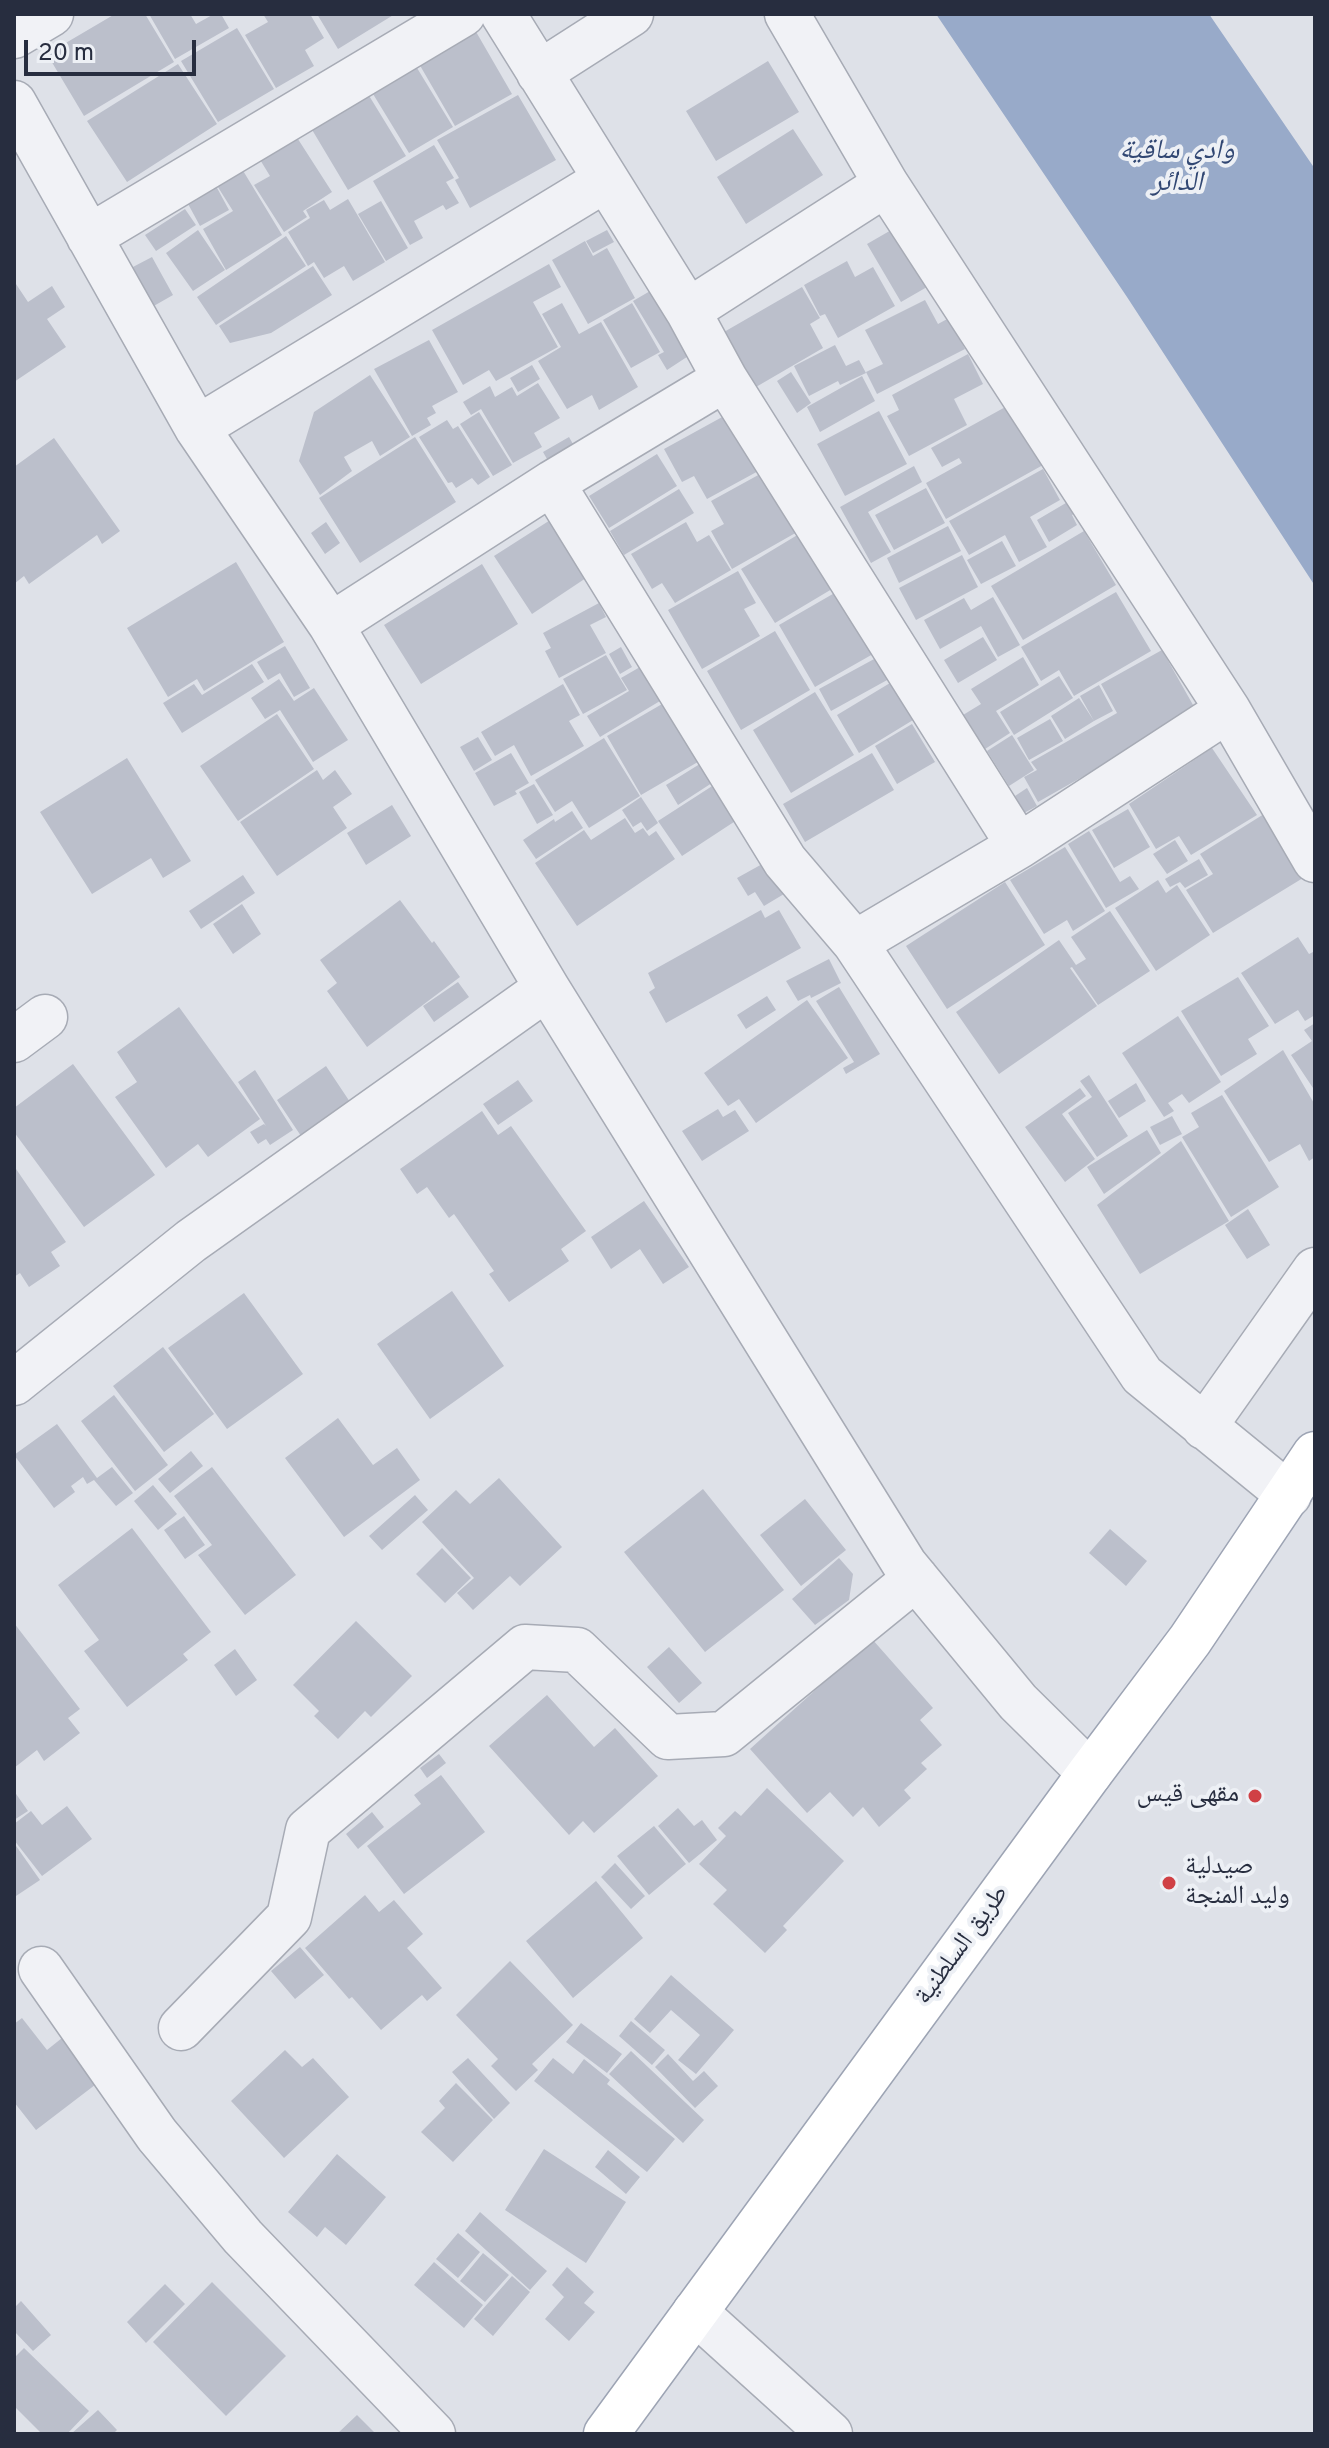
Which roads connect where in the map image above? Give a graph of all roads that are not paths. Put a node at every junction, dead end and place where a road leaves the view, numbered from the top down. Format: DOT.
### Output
graph roads {
  1 [pos="51,14"];
  2 [pos="463,14"];
  3 [pos="503,14"];
  4 [pos="631,14"];
  5 [pos="787,14"];
  6 [pos="14,36"];
  7 [pos="539,73"];
  8 [pos="14,103"];
  9 [pos="605,180"];
  10 [pos="886,184"];
  11 [pos="89,237"];
  12 [pos="688,311"];
  13 [pos="725,379"];
  14 [pos="197,428"];
  15 [pos="552,483"];
  16 [pos="331,625"];
  17 [pos="1228,710"];
  18 [pos="1019,846"];
  19 [pos="1315,860"];
  20 [pos="855,943"];
  21 [pos="547,988"];
  22 [pos="1315,1270"];
  23 [pos="14,1383"];
  24 [pos="1204,1427"];
  25 [pos="1315,1454"];
  26 [pos="1302,1506"];
  27 [pos="916,1578"];
  28 [pos="1090,1773"];
  29 [pos="41,1969"];
  30 [pos="181,2028"];
  31 [pos="695,2312"];
  32 [pos="433,2434"];
  33 [pos="606,2434"];
  34 [pos="830,2434"];
  1 -- 6 [label="street"];
  2 -- 11 [label="street"];
  3 -- 7 [label="street"];
  4 -- 7 [label="street"];
  5 -- 10 [label="street"];
  7 -- 9 [label="street"];
  8 -- 11 [label="street"];
  9 -- 12 [label="street"];
  9 -- 14 [label="street"];
  10 -- 12 [label="street"];
  10 -- 17 [label="street"];
  11 -- 14 [label="street"];
  12 -- 13 [label="street"];
  13 -- 15 [label="street"];
  13 -- 18 [label="street"];
  14 -- 16 [label="street"];
  15 -- 16 [label="street"];
  15 -- 20 [label="street"];
  16 -- 21 [label="street"];
  17 -- 18 [label="street"];
  17 -- 19 [label="street"];
  18 -- 20 [label="street"];
  20 -- 24 [label="street"];
  21 -- 23 [label="street"];
  21 -- 27 [label="street"];
  22 -- 24 [label="street"];
  24 -- 26 [label="street"];
  25 -- 26 [label="main road, طريق السلطنية"];
  26 -- 28 [label="main road, طريق السلطنية"];
  27 -- 28 [label="street"];
  27 -- 30 [label="street"];
  28 -- 31 [label="main road, طريق السلطنية"];
  29 -- 32 [label="street"];
  31 -- 33 [label="main road, طريق السلطنية"];
  31 -- 34 [label="street"];
}
